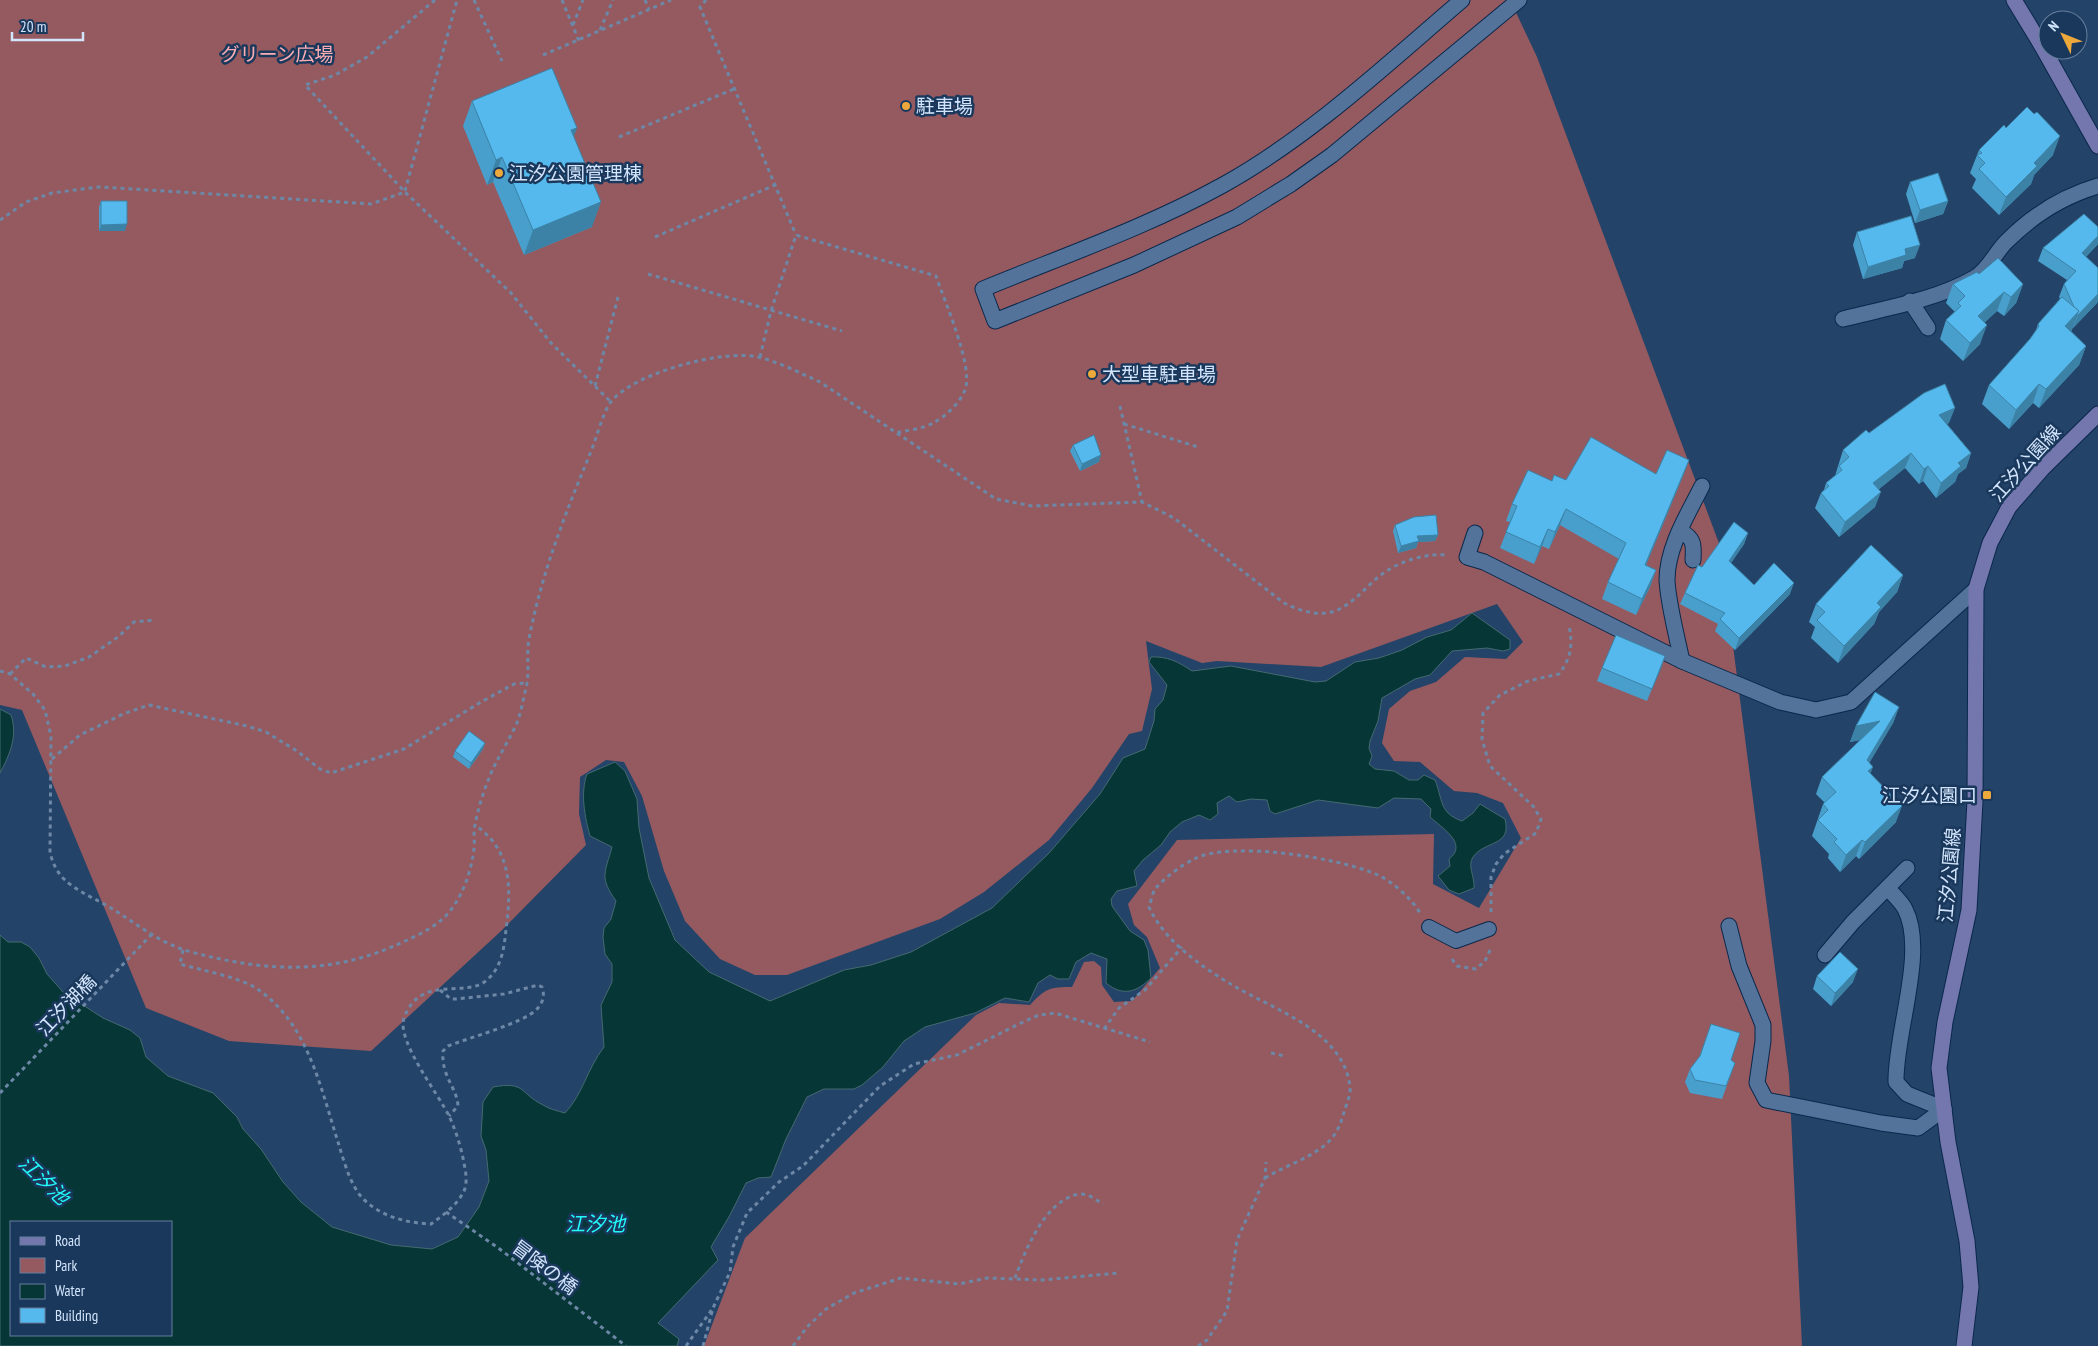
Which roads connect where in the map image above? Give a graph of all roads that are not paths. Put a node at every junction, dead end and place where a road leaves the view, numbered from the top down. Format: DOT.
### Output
graph roads {
  1 [pos="1462,0"];
  2 [pos="1519,0"];
  3 [pos="2014,0"];
  4 [pos="2098,146"];
  5 [pos="2098,186"];
  6 [pos="1910,301"];
  7 [pos="1843,319"];
  8 [pos="1928,328"];
  9 [pos="2098,414"];
  10 [pos="1702,486"];
  11 [pos="1680,531"];
  12 [pos="1475,533"];
  13 [pos="1693,560"];
  14 [pos="1976,589"];
  15 [pos="1682,661"];
  16 [pos="1907,868"];
  17 [pos="1888,888"];
  18 [pos="1729,926"];
  19 [pos="1429,927"];
  20 [pos="1489,929"];
  21 [pos="1825,955"];
  22 [pos="1944,1109"];
  23 [pos="1964,1346"];
  1 -- 2 [label="street"];
  3 -- 4 [label="main road"];
  5 -- 6 [label="street"];
  6 -- 7 [label="street"];
  6 -- 8 [label="street"];
  9 -- 14 [label="main road, 江汐公園線"];
  10 -- 11 [label="street"];
  11 -- 13 [label="street"];
  11 -- 15 [label="street"];
  12 -- 15 [label="street"];
  14 -- 15 [label="street"];
  14 -- 22 [label="main road, 江汐公園線"];
  16 -- 17 [label="street"];
  17 -- 21 [label="street"];
  17 -- 22 [label="street"];
  18 -- 22 [label="street"];
  19 -- 20 [label="lane"];
  22 -- 23 [label="main road, 江汐公園線"];
}
